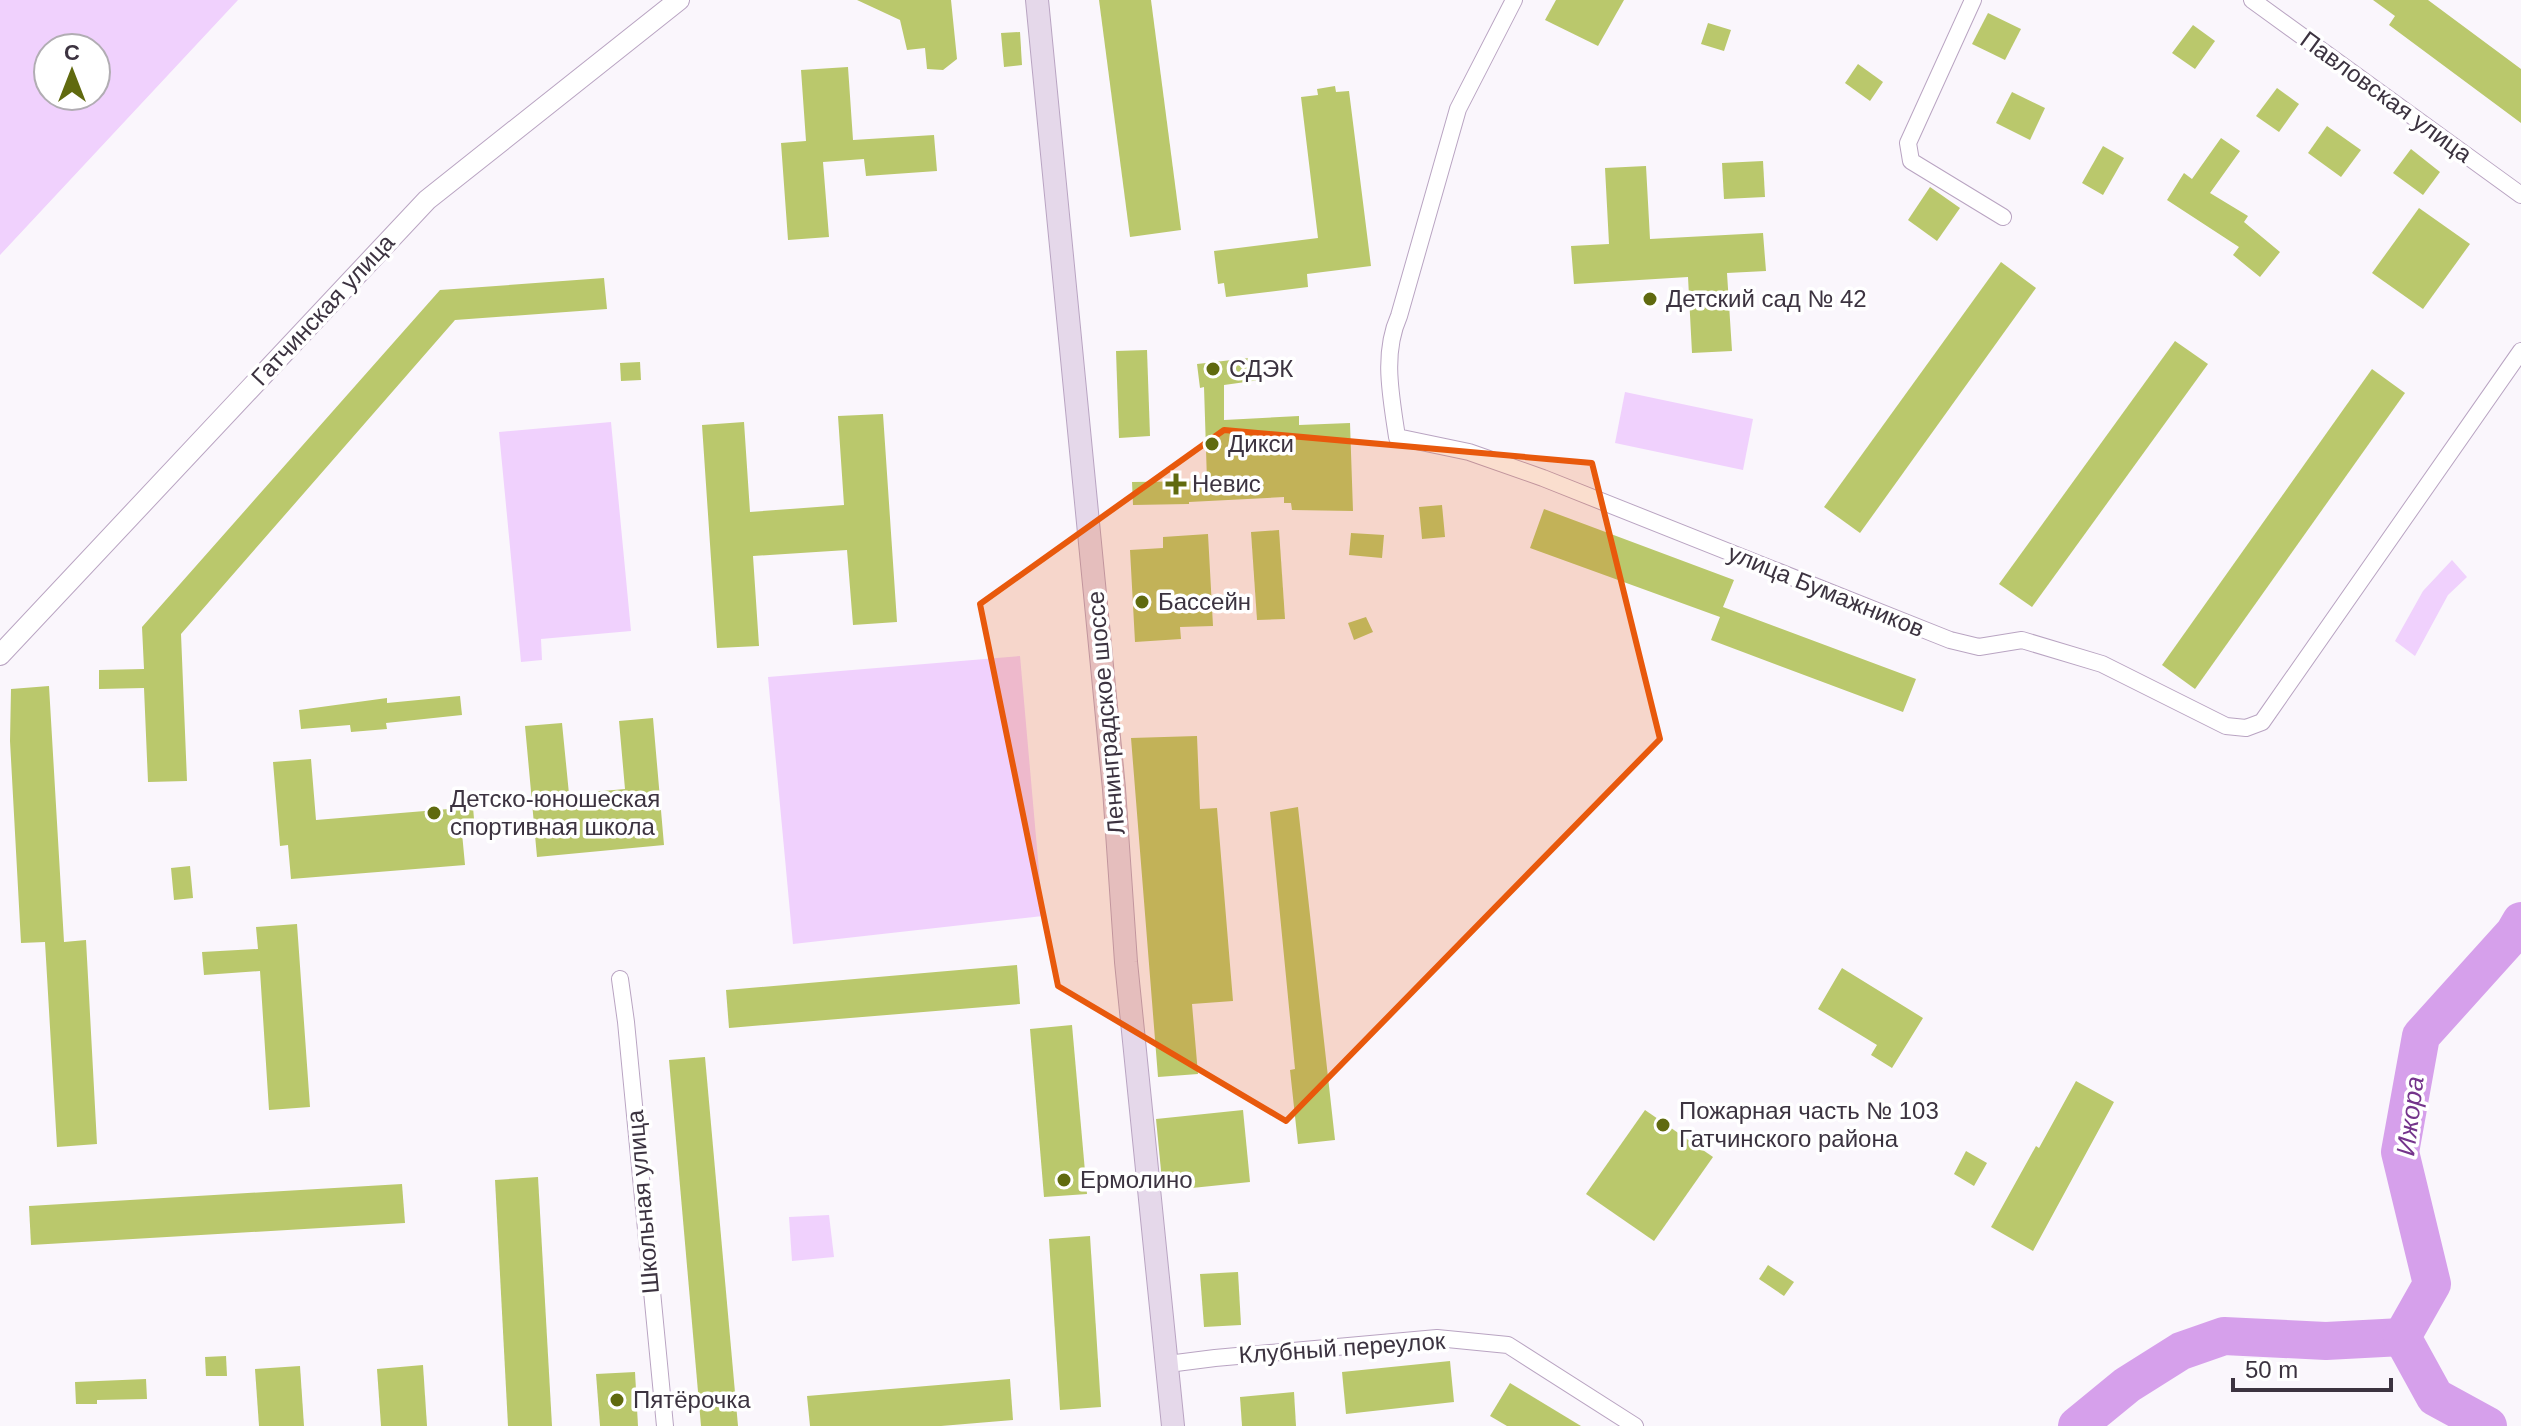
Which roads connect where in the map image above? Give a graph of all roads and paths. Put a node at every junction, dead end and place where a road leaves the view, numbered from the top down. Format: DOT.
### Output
graph roads {
  1 [pos="679,0"];
  2 [pos="1037,0"];
  3 [pos="1514,0"];
  4 [pos="1973,0"];
  5 [pos="2252,0"];
  6 [pos="2521,195"];
  7 [pos="2003,217"];
  8 [pos="2521,351"];
  9 [pos="0,655"];
  10 [pos="620,979"];
  11 [pos="1168,1364"];
  12 [pos="665,1426"];
  13 [pos="1173,1426"];
  14 [pos="1635,1426"];
  1 -- 9 [label="street, Гатчинская улица"];
  2 -- 11 [label="main road, Ленинградское шоссе"];
  3 -- 8 [label="street, улица Бумажников"];
  4 -- 7 [label="street"];
  5 -- 6 [label="street, Павловская улица"];
  10 -- 12 [label="street, Школьная улица"];
  11 -- 13 [label="main road, Ленинградское шоссе"];
  11 -- 14 [label="street, Клубный переулок"];
}
